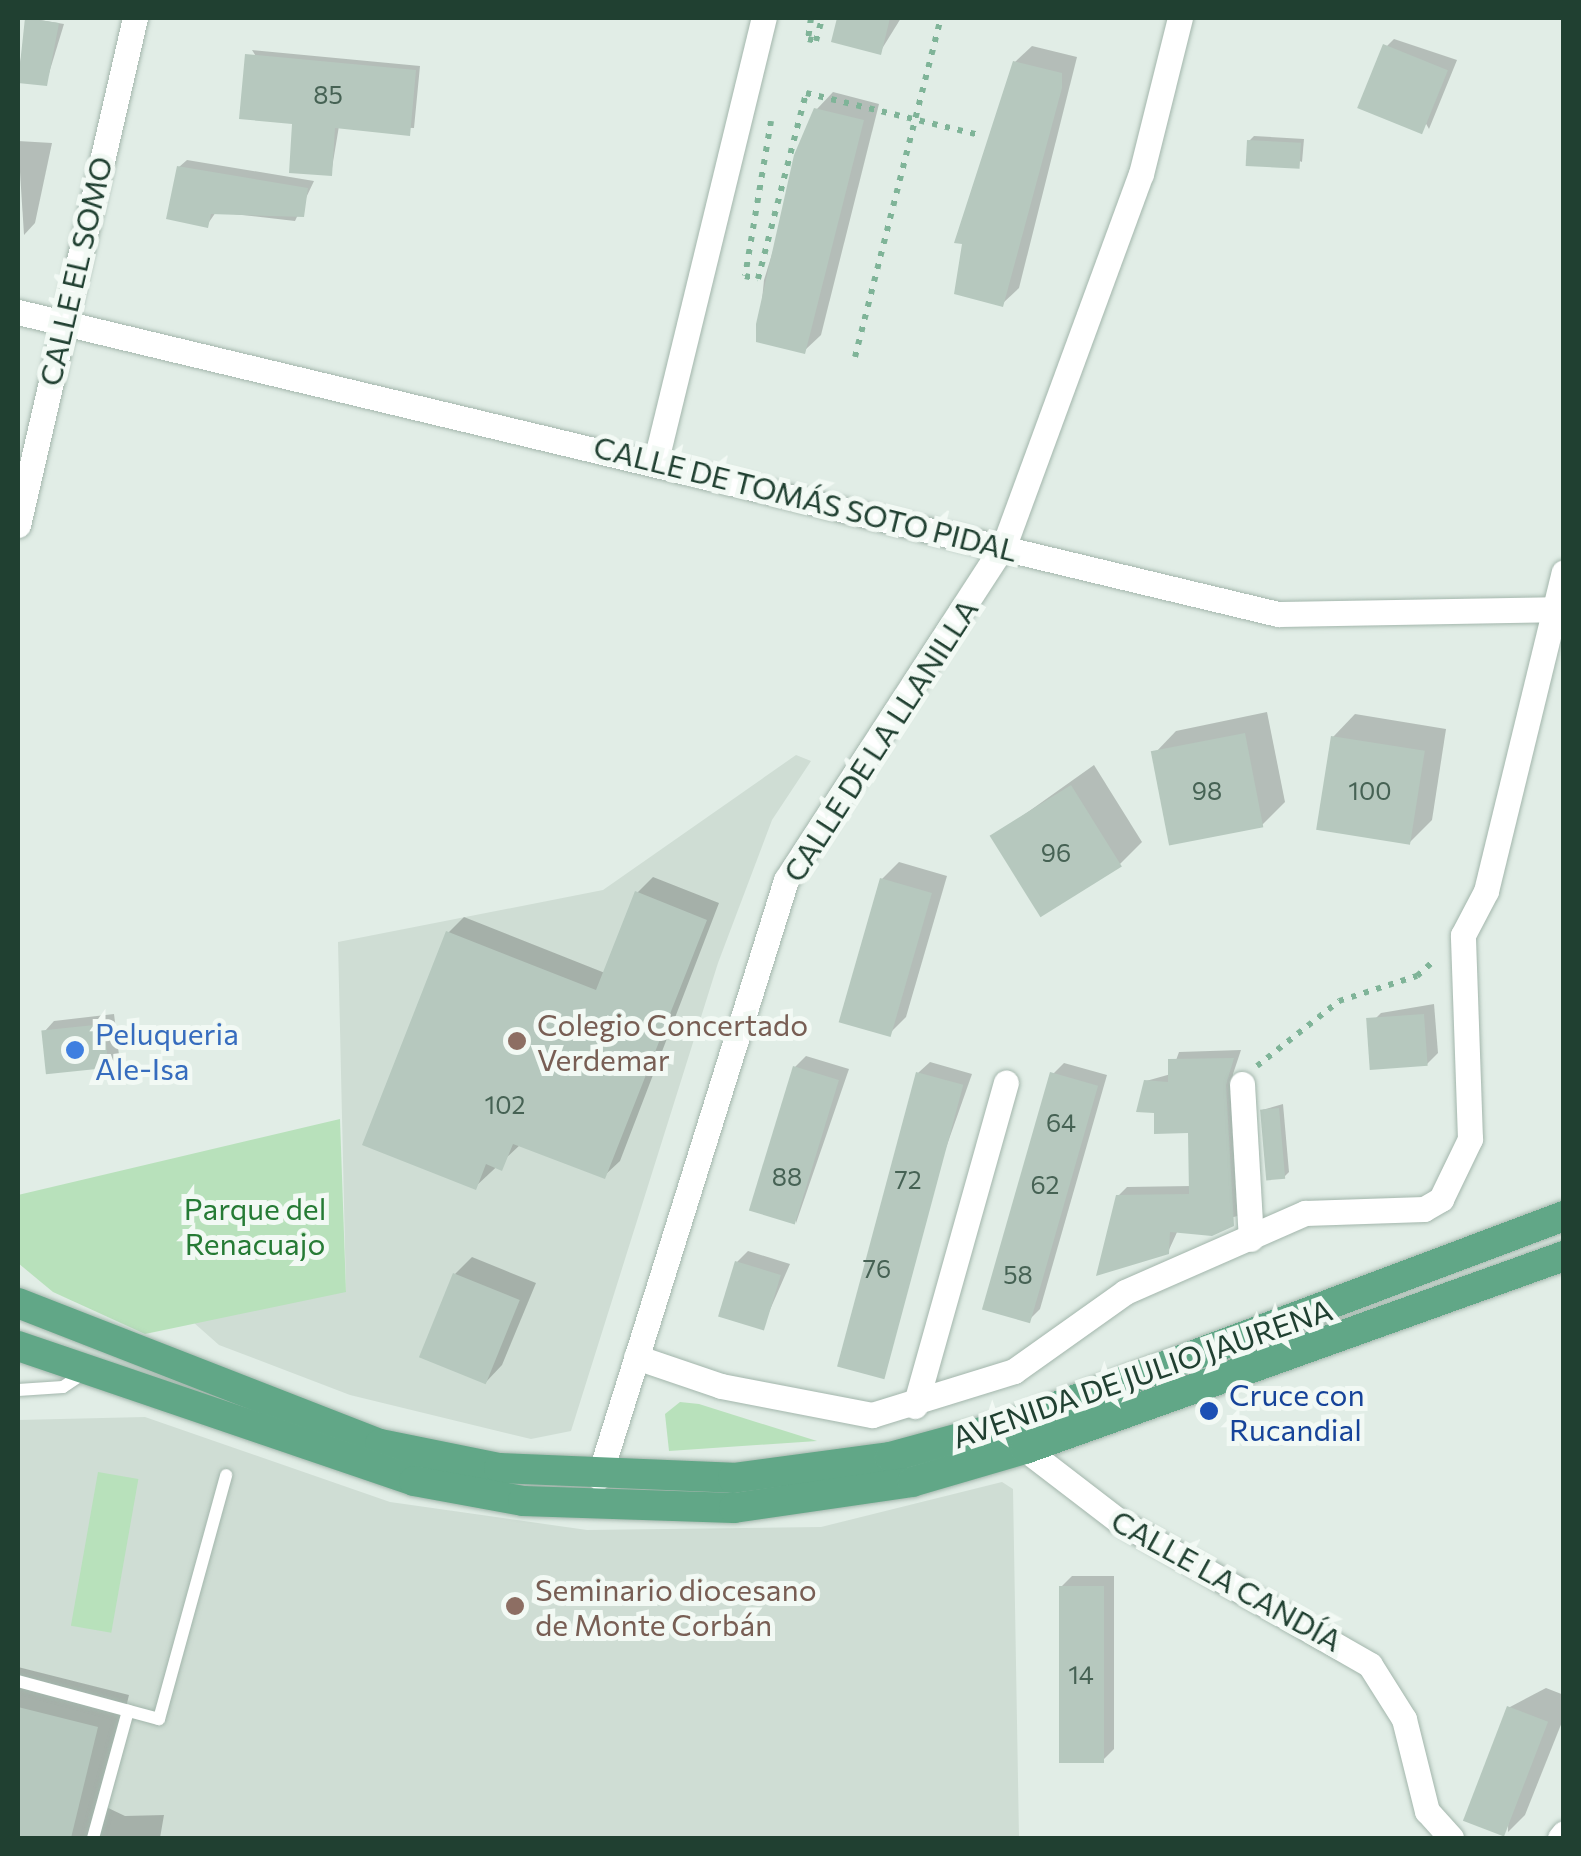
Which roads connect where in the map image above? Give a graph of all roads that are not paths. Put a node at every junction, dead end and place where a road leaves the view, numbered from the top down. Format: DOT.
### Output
graph roads {
  1 [pos="136,18"];
  2 [pos="764,18"];
  3 [pos="1180,18"];
  4 [pos="18,312"];
  5 [pos="62,323"];
  6 [pos="656,460"];
  7 [pos="18,525"];
  8 [pos="1005,543"];
  9 [pos="1564,572"];
  10 [pos="1555,609"];
  11 [pos="1006,1083"];
  12 [pos="1242,1084"];
  13 [pos="1564,1216"];
  14 [pos="1252,1239"];
  15 [pos="1564,1256"];
  16 [pos="18,1303"];
  17 [pos="18,1346"];
  18 [pos="636,1356"];
  19 [pos="89,1370"];
  20 [pos="18,1390"];
  21 [pos="915,1406"];
  22 [pos="1025,1449"];
  23 [pos="226,1475"];
  24 [pos="600,1477"];
  25 [pos="18,1680"];
  26 [pos="128,1710"];
  27 [pos="93,1838"];
  28 [pos="1451,1838"];
  1 -- 5 [label="street, CALLE EL SOMO"];
  2 -- 6 [label="street"];
  3 -- 8 [label="street, CALLE DE LA LLANILLA"];
  4 -- 5 [label="street, CALLE DE TOMÁS SOTO PIDAL"];
  5 -- 6 [label="street, CALLE DE TOMÁS SOTO PIDAL"];
  5 -- 7 [label="street, CALLE EL SOMO"];
  6 -- 8 [label="street, CALLE DE TOMÁS SOTO PIDAL"];
  8 -- 10 [label="street, CALLE DE TOMÁS SOTO PIDAL"];
  8 -- 18 [label="street, CALLE DE LA LLANILLA"];
  9 -- 10 [label="street"];
  10 -- 14 [label="street"];
  11 -- 21 [label="street"];
  12 -- 14 [label="street"];
  13 -- 24 [label="main road, AVENIDA DE JULIO JAURENA"];
  14 -- 21 [label="street"];
  15 -- 22 [label="main road, AVENIDA DE JULIO JAURENA"];
  16 -- 24 [label="main road, AVENIDA DE JULIO JAURENA"];
  17 -- 19 [label="main road, AVENIDA DE JULIO JAURENA"];
  18 -- 21 [label="street"];
  18 -- 24 [label="street, CALLE DE LA LLANILLA"];
  19 -- 20 [label="lane"];
  19 -- 22 [label="main road, AVENIDA DE JULIO JAURENA"];
  22 -- 28 [label="street, CALLE LA CANDÍA"];
  23 -- 26 [label="lane"];
  25 -- 26 [label="lane"];
  26 -- 27 [label="lane"];
}
